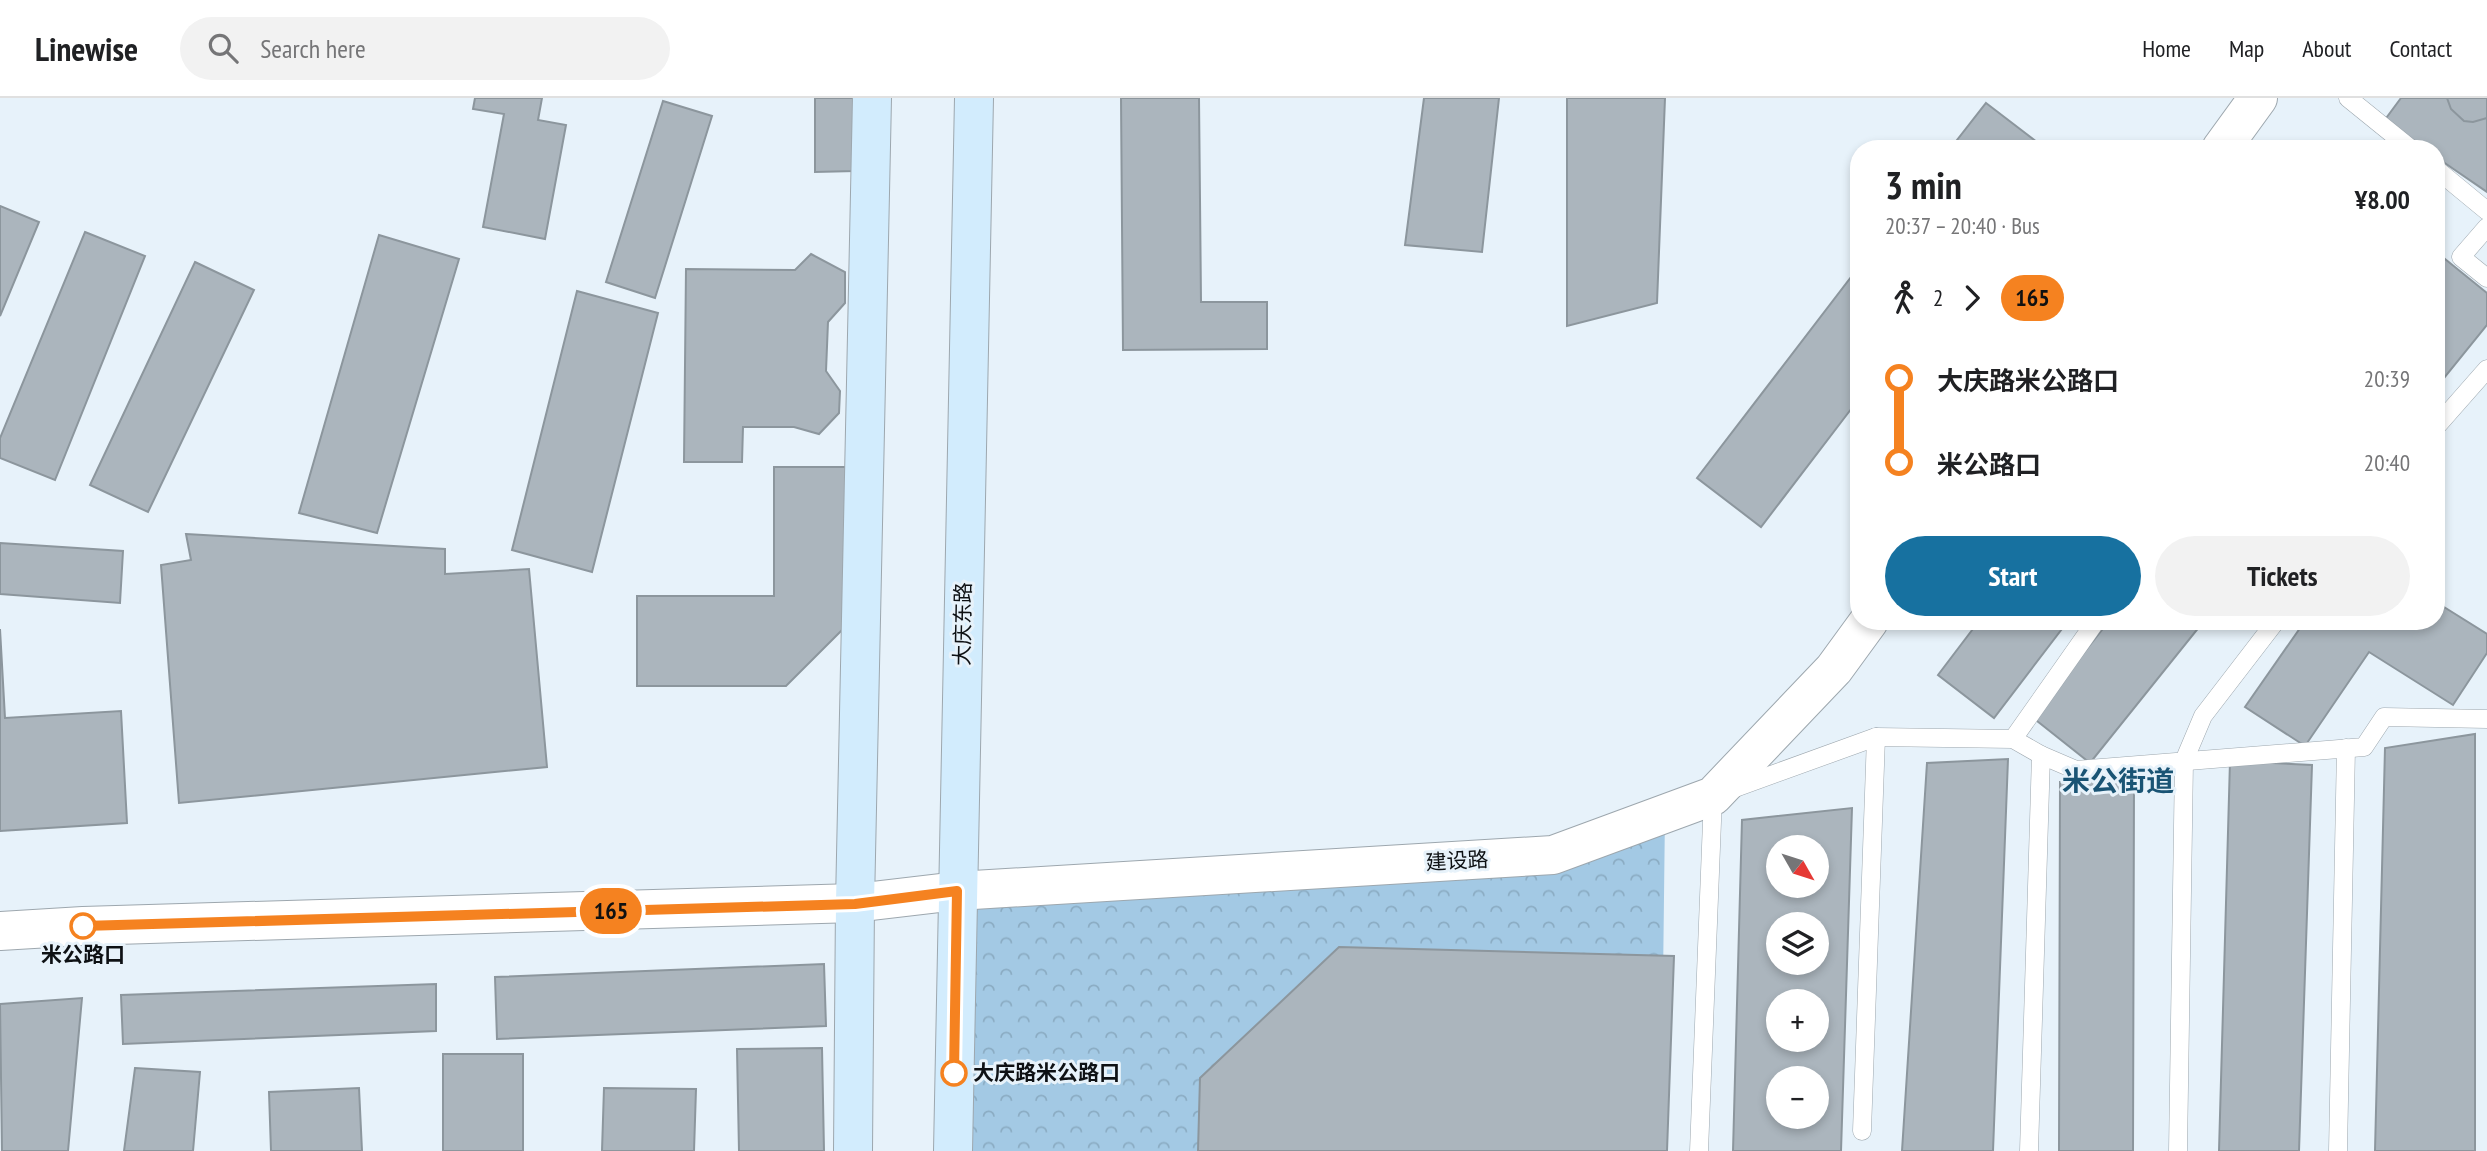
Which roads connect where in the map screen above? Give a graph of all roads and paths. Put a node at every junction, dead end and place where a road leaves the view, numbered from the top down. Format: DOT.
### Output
graph roads {
  1 [pos="872,98"];
  2 [pos="974,98"];
  3 [pos="2258,98"];
  4 [pos="2348,98"];
  5 [pos="2228,140"];
  6 [pos="2399,140"];
  7 [pos="2445,176"];
  8 [pos="2487,211"];
  9 [pos="2487,227"];
  10 [pos="2487,278"];
  11 [pos="2487,369"];
  12 [pos="2445,417"];
  13 [pos="1862,630"];
  14 [pos="2090,630"];
  15 [pos="2269,630"];
  16 [pos="2487,719"];
  17 [pos="1876,737"];
  18 [pos="2013,739"];
  19 [pos="2346,748"];
  20 [pos="2041,755"];
  21 [pos="2184,761"];
  22 [pos="1713,796"];
  23 [pos="957,891"];
  24 [pos="855,904"];
  25 [pos="0,931"];
  26 [pos="1862,1131"];
  27 [pos="853,1151"];
  28 [pos="953,1151"];
  29 [pos="1699,1151"];
  30 [pos="2029,1151"];
  31 [pos="2178,1151"];
  32 [pos="2337,1151"];
  1 -- 24 [label="main road"];
  2 -- 23 [label="main road, 大庆东路"];
  3 -- 5 [label="street"];
  4 -- 6 [label="lane"];
  7 -- 8 [label="lane"];
  9 -- 10 [label="lane"];
  11 -- 12 [label="lane"];
  13 -- 22 [label="street, 建设路"];
  14 -- 18 [label="lane"];
  15 -- 21 [label="lane"];
  16 -- 19 [label="lane"];
  17 -- 18 [label="lane"];
  17 -- 22 [label="lane"];
  17 -- 26 [label="lane"];
  18 -- 20 [label="lane"];
  19 -- 21 [label="lane"];
  19 -- 32 [label="lane"];
  20 -- 21 [label="lane"];
  20 -- 30 [label="lane"];
  21 -- 31 [label="lane"];
  22 -- 23 [label="street, 建设路"];
  22 -- 29 [label="lane"];
  23 -- 24 [label="street, 建设路"];
  23 -- 28 [label="main road, 大庆东路"];
  24 -- 25 [label="street, 建设路"];
  24 -- 27 [label="main road"];
}
